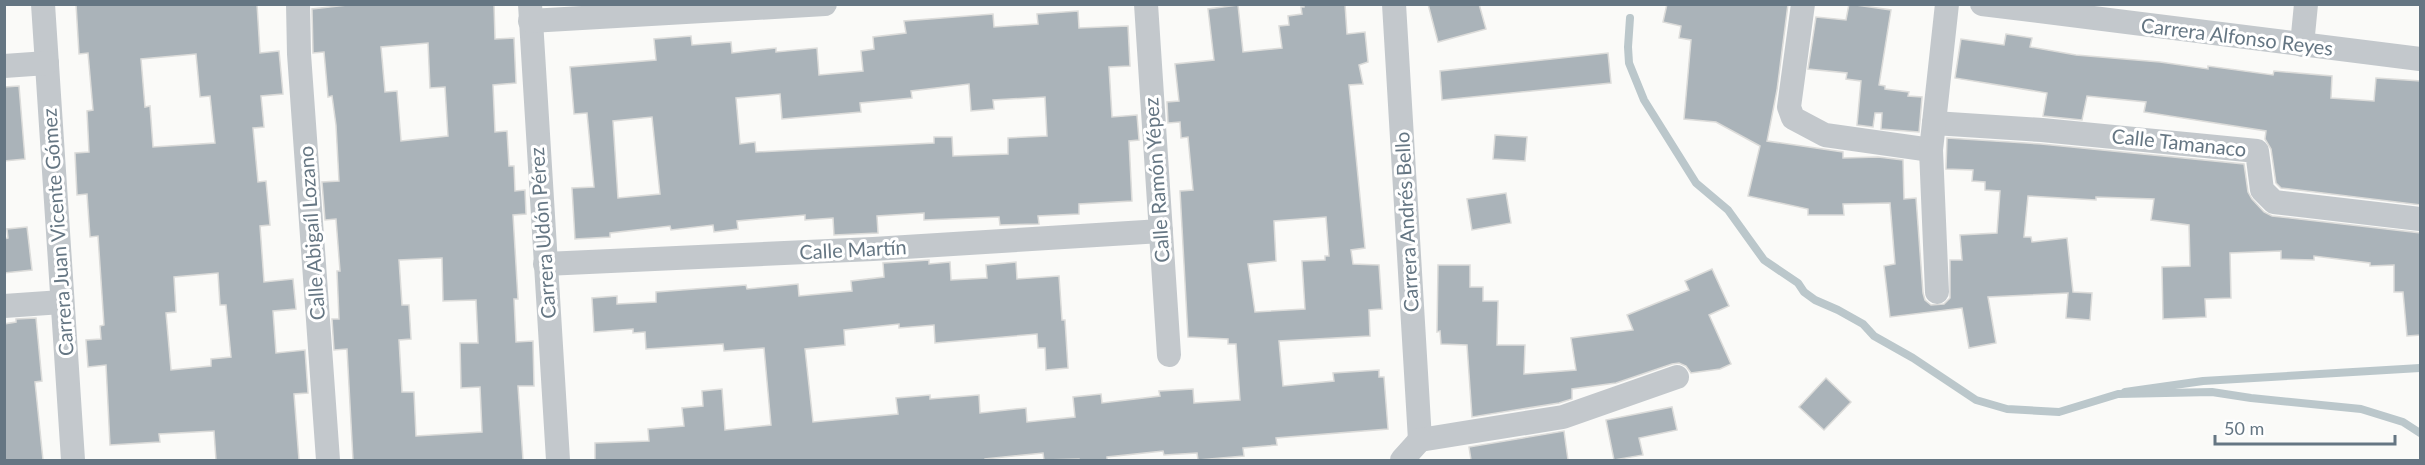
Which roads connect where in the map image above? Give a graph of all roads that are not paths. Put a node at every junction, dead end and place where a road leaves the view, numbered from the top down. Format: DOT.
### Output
graph roads {
  1 [pos="43,4"];
  2 [pos="298,4"];
  3 [pos="825,4"];
  4 [pos="1146,4"];
  5 [pos="1394,4"];
  6 [pos="1803,4"];
  7 [pos="1947,4"];
  8 [pos="1982,4"];
  9 [pos="2306,4"];
  10 [pos="530,13"];
  11 [pos="2302,45"];
  12 [pos="2421,59"];
  13 [pos="47,63"];
  14 [pos="4,66"];
  15 [pos="1934,123"];
  16 [pos="1931,150"];
  17 [pos="2421,219"];
  18 [pos="1161,231"];
  19 [pos="545,264"];
  20 [pos="1937,292"];
  21 [pos="62,302"];
  22 [pos="4,306"];
  23 [pos="1169,355"];
  24 [pos="1677,377"];
  25 [pos="1420,440"];
  26 [pos="73,460"];
  27 [pos="328,460"];
  28 [pos="558,460"];
  29 [pos="1403,460"];
  1 -- 13 [label="street, Carrera Juan Vicente Gómez"];
  2 -- 27 [label="street, Calle Abigaíl Lozano"];
  3 -- 10 [label="street"];
  4 -- 18 [label="street, Calle Ramón Yépez"];
  5 -- 25 [label="street, Carrera Andrés Bello"];
  6 -- 16 [label="street"];
  7 -- 15 [label="street"];
  8 -- 11 [label="street, Carrera Alfonso Reyes"];
  9 -- 11 [label="street"];
  10 -- 19 [label="street, Carrera Udón Pérez"];
  11 -- 12 [label="street, Carrera Alfonso Reyes"];
  13 -- 14 [label="street"];
  13 -- 21 [label="street, Carrera Juan Vicente Gómez"];
  15 -- 16 [label="street"];
  15 -- 17 [label="street, Calle Tamanaco"];
  16 -- 20 [label="street"];
  18 -- 19 [label="street, Calle Martín"];
  18 -- 23 [label="street, Calle Ramón Yépez"];
  19 -- 28 [label="street, Carrera Udón Pérez"];
  21 -- 22 [label="street"];
  21 -- 26 [label="street, Carrera Juan Vicente Gómez"];
  24 -- 25 [label="street"];
  25 -- 29 [label="street"];
}
